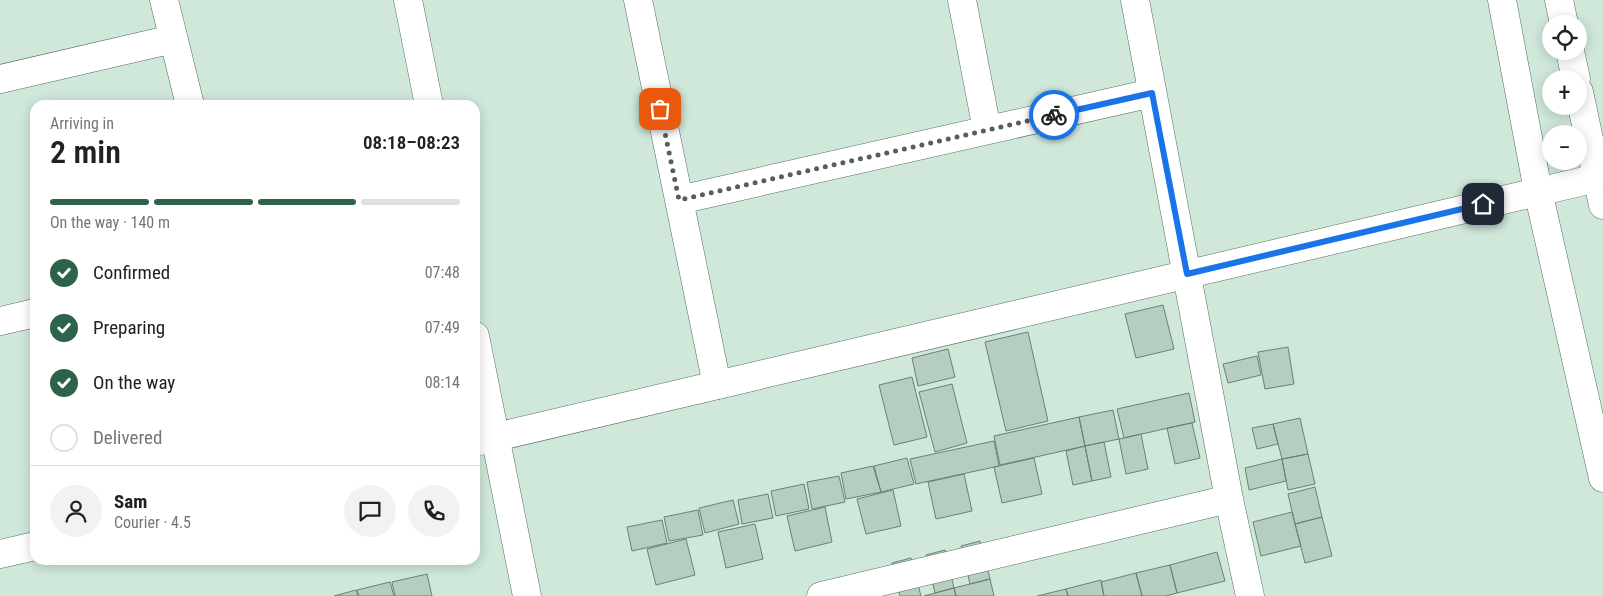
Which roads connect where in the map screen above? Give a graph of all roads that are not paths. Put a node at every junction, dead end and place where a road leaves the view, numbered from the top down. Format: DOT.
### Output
graph roads {
  1 [pos="164,0"];
  2 [pos="408,0"];
  3 [pos="638,0"];
  4 [pos="962,0"];
  5 [pos="1135,0"];
  6 [pos="1502,0"];
  7 [pos="1559,0"];
  8 [pos="1562,15"];
  9 [pos="173,39"];
  10 [pos="0,79"];
  11 [pos="1152,93"];
  12 [pos="189,100"];
  13 [pos="428,100"];
  14 [pos="1584,115"];
  15 [pos="987,130"];
  16 [pos="1597,178"];
  17 [pos="1538,191"];
  18 [pos="679,200"];
  19 [pos="1603,205"];
  20 [pos="1187,274"];
  21 [pos="30,314"];
  22 [pos="0,321"];
  23 [pos="717,385"];
  24 [pos="480,388"];
  25 [pos="485,440"];
  26 [pos="1603,478"];
  27 [pos="1229,499"];
  28 [pos="30,547"];
  29 [pos="0,554"];
  30 [pos="527,596"];
  31 [pos="821,596"];
  32 [pos="1250,596"];
  1 -- 9 [label="street"];
  2 -- 13 [label="street"];
  3 -- 18 [label="street"];
  4 -- 15 [label="street"];
  5 -- 11 [label="street"];
  6 -- 17 [label="street"];
  7 -- 8 [label="street"];
  9 -- 10 [label="street"];
  9 -- 12 [label="street"];
  11 -- 15 [label="street"];
  11 -- 20 [label="street"];
  14 -- 16 [label="street"];
  15 -- 18 [label="street"];
  16 -- 17 [label="street"];
  16 -- 19 [label="street"];
  17 -- 20 [label="street"];
  17 -- 26 [label="street"];
  18 -- 23 [label="street"];
  20 -- 23 [label="street"];
  20 -- 27 [label="street"];
  21 -- 22 [label="street"];
  23 -- 25 [label="street"];
  24 -- 25 [label="street"];
  25 -- 30 [label="street"];
  27 -- 31 [label="street"];
  27 -- 32 [label="street"];
  28 -- 29 [label="street"];
}
